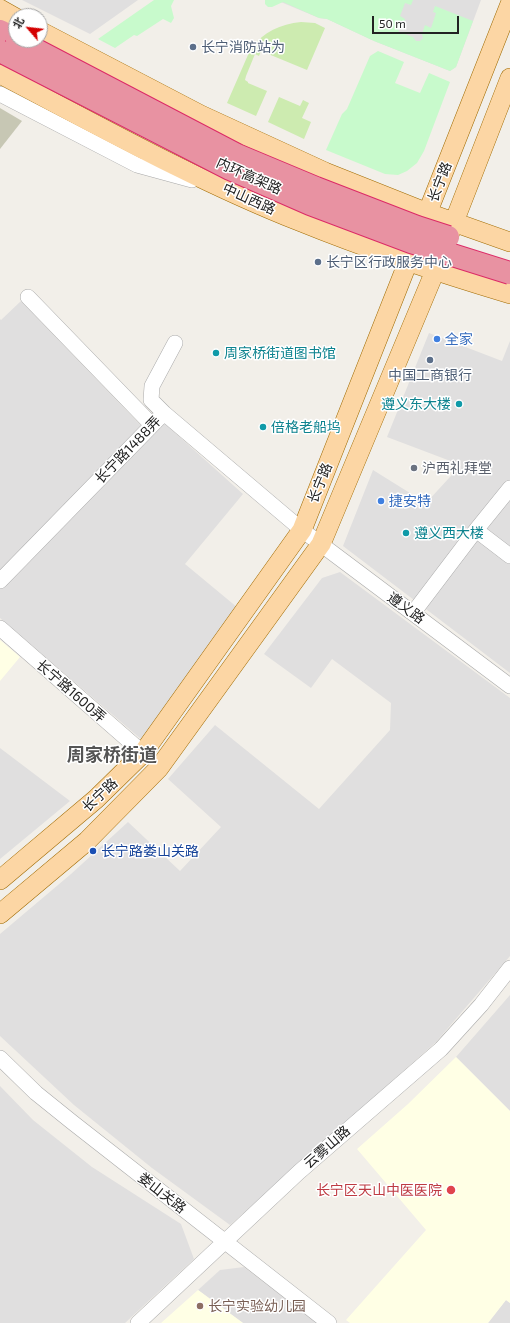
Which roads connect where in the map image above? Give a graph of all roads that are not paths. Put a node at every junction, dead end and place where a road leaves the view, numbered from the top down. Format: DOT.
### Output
graph roads {
  1 [pos="510,4"];
  2 [pos="48,35"];
  3 [pos="31,48"];
  4 [pos="0,51"];
  5 [pos="0,74"];
  6 [pos="510,78"];
  7 [pos="0,94"];
  8 [pos="223,188"];
  9 [pos="428,213"];
  10 [pos="454,222"];
  11 [pos="510,242"];
  12 [pos="410,252"];
  13 [pos="510,258"];
  14 [pos="435,271"];
  15 [pos="510,273"];
  16 [pos="510,284"];
  17 [pos="510,294"];
  18 [pos="28,297"];
  19 [pos="174,343"];
  20 [pos="164,413"];
  21 [pos="152,425"];
  22 [pos="510,488"];
  23 [pos="302,530"];
  24 [pos="476,530"];
  25 [pos="321,544"];
  26 [pos="510,556"];
  27 [pos="0,581"];
  28 [pos="413,613"];
  29 [pos="0,628"];
  30 [pos="510,686"];
  31 [pos="142,753"];
  32 [pos="0,880"];
  33 [pos="0,914"];
  34 [pos="510,968"];
  35 [pos="0,1058"];
  36 [pos="225,1242"];
  37 [pos="138,1323"];
  38 [pos="329,1323"];
  1 -- 9 [label="main road, 长宁路"];
  2 -- 9 [label="main road"];
  3 -- 13 [label="highway, 内环高架路, bridge"];
  4 -- 12 [label="highway, 内环高架路, bridge"];
  5 -- 8 [label="main road, 中山西路"];
  6 -- 10 [label="main road, 长宁路"];
  7 -- 8 [label="street"];
  8 -- 12 [label="main road, 中山西路"];
  9 -- 10 [label="main road"];
  9 -- 12 [label="main road, 长宁路"];
  10 -- 11 [label="main road"];
  10 -- 14 [label="main road, 长宁路"];
  12 -- 14 [label="main road, 中山西路"];
  12 -- 15 [label="highway, 内环高架路, bridge"];
  12 -- 16 [label="highway, bridge"];
  12 -- 23 [label="main road, 长宁路"];
  14 -- 17 [label="main road, 中山西路"];
  14 -- 25 [label="main road, 长宁路"];
  18 -- 21 [label="street"];
  19 -- 20 [label="street"];
  20 -- 21 [label="street, 长宁路1488弄"];
  20 -- 23 [label="street, 长宁路1488弄"];
  21 -- 27 [label="street, 长宁路1488弄"];
  22 -- 24 [label="street"];
  23 -- 25 [label="street, 遵义路"];
  23 -- 31 [label="main road, 长宁路"];
  24 -- 26 [label="street"];
  24 -- 28 [label="street"];
  25 -- 28 [label="street, 遵义路"];
  25 -- 33 [label="main road, 长宁路"];
  28 -- 30 [label="street, 遵义路"];
  29 -- 31 [label="street, 长宁路1600弄"];
  31 -- 32 [label="main road, 长宁路"];
  34 -- 36 [label="street, 云雾山路"];
  35 -- 36 [label="street, 娄山关路"];
  36 -- 37 [label="street, 云雾山路"];
  36 -- 38 [label="street, 娄山关路"];
}
